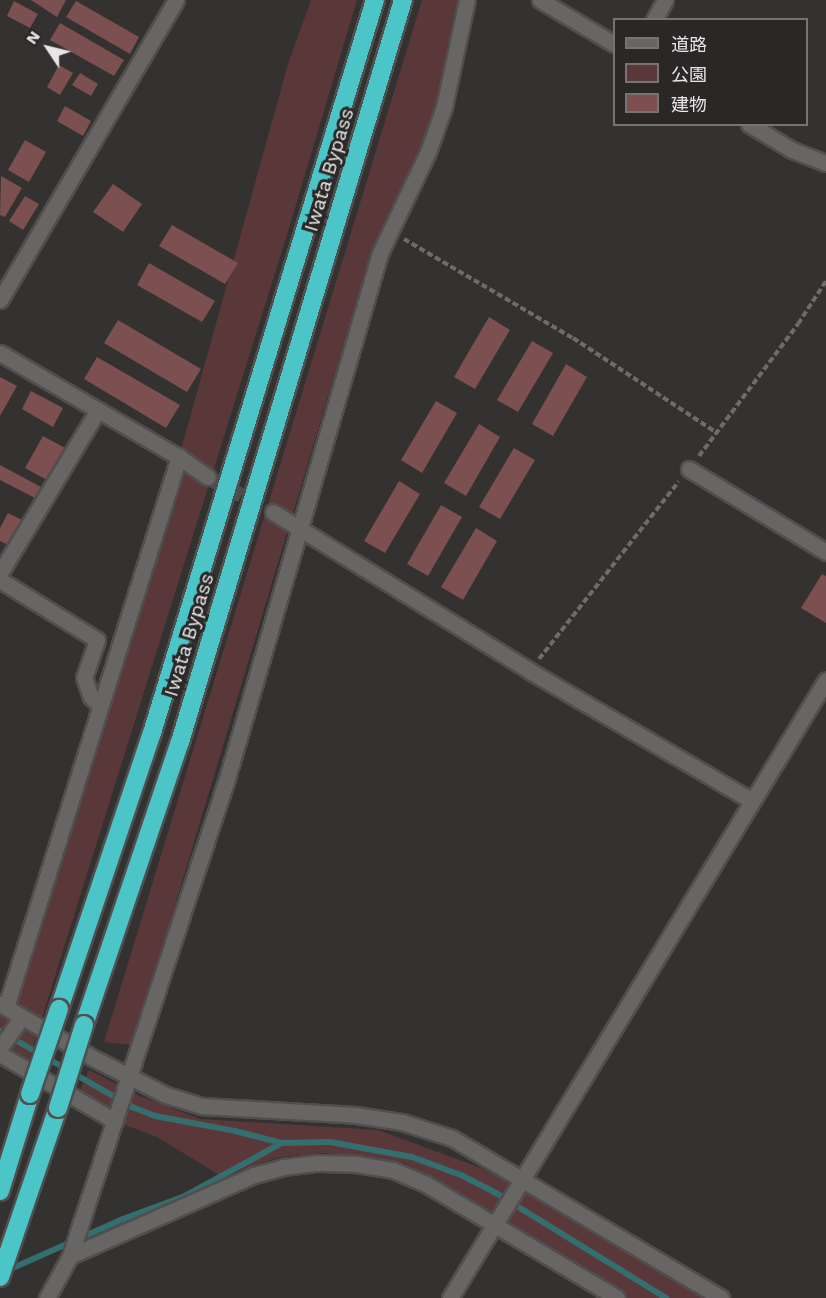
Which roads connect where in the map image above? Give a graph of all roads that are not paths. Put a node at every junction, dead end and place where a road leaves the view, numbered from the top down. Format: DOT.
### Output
graph roads {
  1 [pos="176,0"];
  2 [pos="375,0"];
  3 [pos="403,0"];
  4 [pos="467,0"];
  5 [pos="540,0"];
  6 [pos="665,0"];
  7 [pos="655,18"];
  8 [pos="613,43"];
  9 [pos="752,126"];
  10 [pos="826,163"];
  11 [pos="0,300"];
  12 [pos="0,353"];
  13 [pos="98,410"];
  14 [pos="179,457"];
  15 [pos="688,469"];
  16 [pos="208,477"];
  17 [pos="273,512"];
  18 [pos="300,528"];
  19 [pos="826,552"];
  20 [pos="0,573"];
  21 [pos="0,580"];
  22 [pos="826,680"];
  23 [pos="101,706"];
  24 [pos="752,800"];
  25 [pos="3,1006"];
  26 [pos="22,1017"];
  27 [pos="0,1048"];
  28 [pos="0,1054"];
  29 [pos="129,1077"];
  30 [pos="115,1121"];
  31 [pos="522,1178"];
  32 [pos="0,1191"];
  33 [pos="495,1224"];
  34 [pos="70,1256"];
  35 [pos="0,1277"];
  36 [pos="47,1298"];
  37 [pos="450,1298"];
  38 [pos="617,1298"];
  39 [pos="721,1298"];
  1 -- 11 [label="street"];
  2 -- 32 [label="highway, Iwata Bypass, bridge"];
  3 -- 35 [label="highway, Iwata Bypass, bridge"];
  4 -- 18 [label="street"];
  5 -- 8 [label="street"];
  6 -- 7 [label="street"];
  9 -- 10 [label="street"];
  12 -- 13 [label="street"];
  13 -- 14 [label="street"];
  13 -- 20 [label="street"];
  14 -- 16 [label="street"];
  14 -- 23 [label="street"];
  15 -- 19 [label="street"];
  17 -- 18 [label="street"];
  18 -- 24 [label="street"];
  18 -- 29 [label="street"];
  21 -- 23 [label="street"];
  22 -- 24 [label="street"];
  23 -- 25 [label="street"];
  24 -- 31 [label="street"];
  25 -- 26 [label="street"];
  26 -- 27 [label="street"];
  26 -- 29 [label="street"];
  28 -- 30 [label="street"];
  29 -- 30 [label="street"];
  29 -- 31 [label="street"];
  30 -- 34 [label="street"];
  31 -- 33 [label="street"];
  31 -- 39 [label="street"];
  33 -- 34 [label="street"];
  33 -- 37 [label="street"];
  33 -- 38 [label="street"];
  34 -- 36 [label="street"];
}
